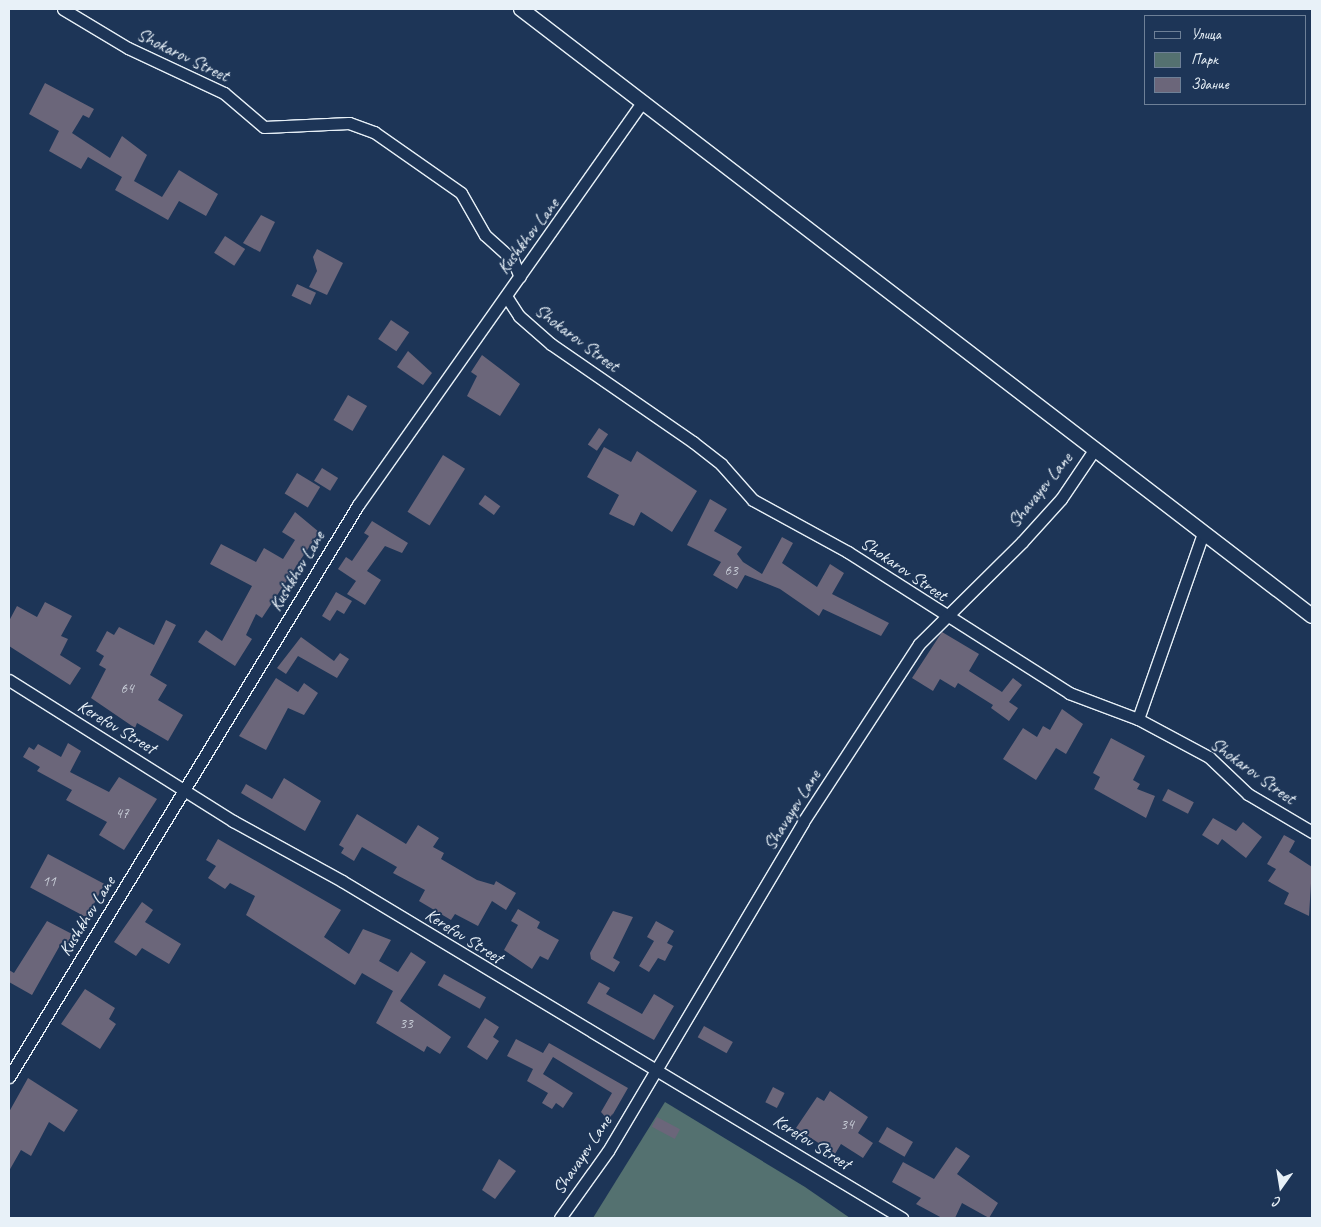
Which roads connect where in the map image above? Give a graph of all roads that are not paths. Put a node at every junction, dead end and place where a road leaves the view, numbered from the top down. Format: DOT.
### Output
graph roads {
  1 [pos="63,9"];
  2 [pos="520,9"];
  3 [pos="643,101"];
  4 [pos="520,277"];
  5 [pos="506,296"];
  6 [pos="1094,450"];
  7 [pos="1203,533"];
  8 [pos="943,616"];
  9 [pos="1312,616"];
  10 [pos="9,680"];
  11 [pos="1138,719"];
  12 [pos="186,791"];
  13 [pos="1312,832"];
  14 [pos="656,1071"];
  15 [pos="9,1077"];
  16 [pos="560,1218"];
  17 [pos="902,1218"];
  1 -- 4 [label="street, Shokarov Street"];
  2 -- 3 [label="street"];
  3 -- 4 [label="street, Kushkhov Lane"];
  3 -- 6 [label="street"];
  4 -- 5 [label="street, Kushkhov Lane"];
  5 -- 8 [label="street, Shokarov Street"];
  5 -- 12 [label="street, Kushkhov Lane"];
  6 -- 7 [label="street"];
  6 -- 8 [label="street, Shavayev Lane"];
  7 -- 9 [label="street"];
  7 -- 11 [label="street"];
  8 -- 11 [label="street, Shokarov Street"];
  8 -- 14 [label="street, Shavayev Lane"];
  10 -- 12 [label="street, Kerefov Street"];
  11 -- 13 [label="street, Shokarov Street"];
  12 -- 14 [label="street, Kerefov Street"];
  12 -- 15 [label="street, Kushkhov Lane"];
  14 -- 16 [label="street, Shavayev Lane"];
  14 -- 17 [label="street, Kerefov Street"];
}
